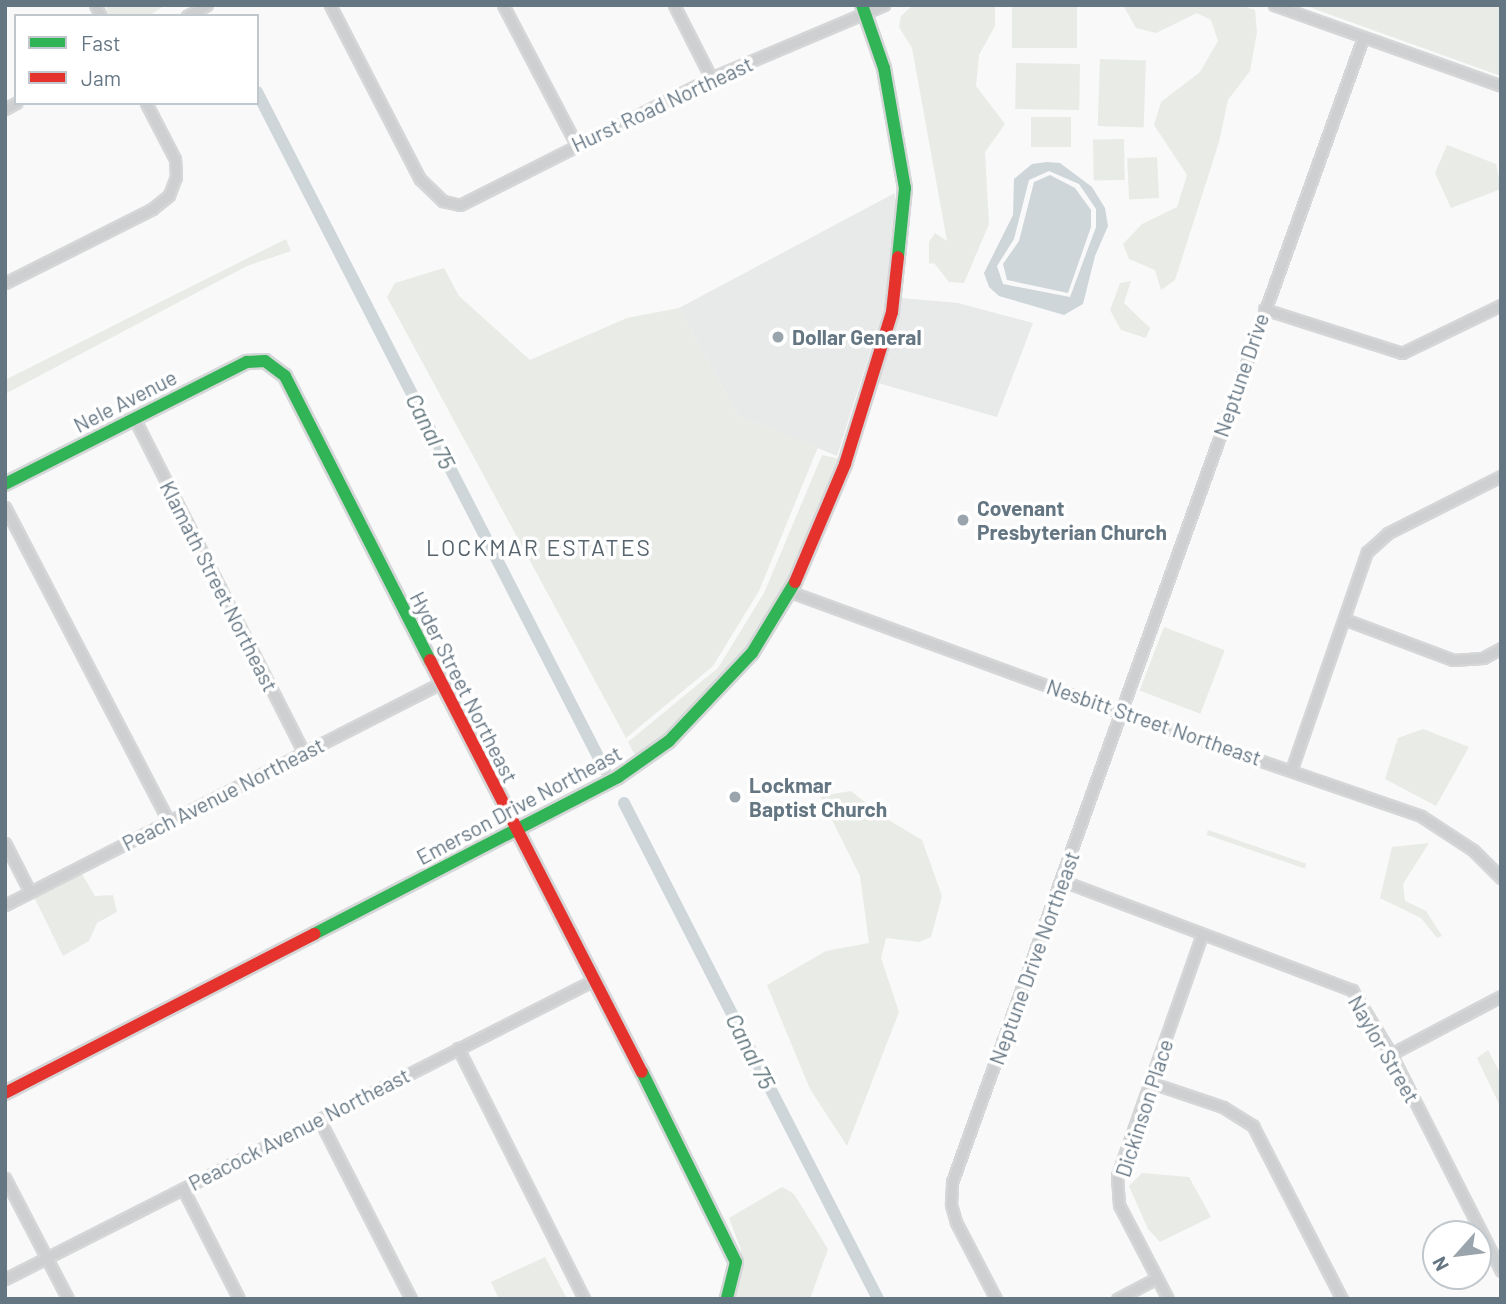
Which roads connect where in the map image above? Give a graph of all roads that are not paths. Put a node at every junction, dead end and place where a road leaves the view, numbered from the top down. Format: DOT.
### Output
graph roads {
  1 [pos="207,5"];
  2 [pos="330,5"];
  3 [pos="503,5"];
  4 [pos="674,5"];
  5 [pos="884,5"];
  6 [pos="1274,5"];
  7 [pos="864,10"];
  8 [pos="191,14"];
  9 [pos="1363,38"];
  10 [pos="711,78"];
  11 [pos="1501,86"];
  12 [pos="147,105"];
  13 [pos="576,144"];
  14 [pos="5,283"];
  15 [pos="1501,305"];
  16 [pos="1264,309"];
  17 [pos="265,361"];
  18 [pos="134,418"];
  19 [pos="1501,476"];
  20 [pos="5,484"];
  21 [pos="5,508"];
  22 [pos="791,592"];
  23 [pos="1344,619"];
  24 [pos="1501,649"];
  25 [pos="441,683"];
  26 [pos="1122,713"];
  27 [pos="304,753"];
  28 [pos="1292,768"];
  29 [pos="169,822"];
  30 [pos="517,832"];
  31 [pos="5,843"];
  32 [pos="1501,878"];
  33 [pos="1063,881"];
  34 [pos="30,892"];
  35 [pos="5,905"];
  36 [pos="1202,934"];
  37 [pos="594,979"];
  38 [pos="1501,996"];
  39 [pos="458,1048"];
  40 [pos="1391,1054"];
  41 [pos="1152,1083"];
  42 [pos="5,1093"];
  43 [pos="319,1119"];
  44 [pos="5,1178"];
  45 [pos="183,1189"];
  46 [pos="47,1258"];
  47 [pos="1501,1271"];
  48 [pos="1157,1278"];
  49 [pos="5,1279"];
  50 [pos="68,1299"];
  51 [pos="239,1299"];
  52 [pos="411,1299"];
  53 [pos="584,1299"];
  54 [pos="727,1299"];
  55 [pos="996,1299"];
  56 [pos="1117,1299"];
  57 [pos="1168,1299"];
  58 [pos="1342,1299"];
  1 -- 8 [label="street"];
  2 -- 13 [label="street, Hurst Road Northeast"];
  3 -- 13 [label="street"];
  4 -- 10 [label="street"];
  5 -- 7 [label="street, Hurst Road Northeast"];
  6 -- 9 [label="street"];
  7 -- 10 [label="street, Hurst Road Northeast"];
  7 -- 22 [label="street, Emerson Drive Northeast"];
  9 -- 11 [label="street"];
  9 -- 16 [label="street, Neptune Drive"];
  10 -- 13 [label="street, Hurst Road Northeast"];
  12 -- 14 [label="street"];
  15 -- 16 [label="street"];
  16 -- 26 [label="street, Neptune Drive"];
  17 -- 18 [label="street, Nele Avenue"];
  17 -- 25 [label="street, Hyder Street Northeast"];
  18 -- 20 [label="street, Nele Avenue"];
  18 -- 27 [label="street, Klamath Street Northeast"];
  19 -- 23 [label="street"];
  21 -- 29 [label="street"];
  22 -- 26 [label="street, Nesbitt Street Northeast"];
  22 -- 30 [label="street, Emerson Drive Northeast"];
  23 -- 24 [label="street"];
  23 -- 28 [label="street"];
  25 -- 27 [label="street, Peach Avenue Northeast"];
  25 -- 30 [label="street, Hyder Street Northeast"];
  26 -- 28 [label="street, Nesbitt Street Northeast"];
  26 -- 33 [label="street, Neptune Drive Northeast"];
  27 -- 29 [label="street, Peach Avenue Northeast"];
  28 -- 32 [label="street, Nesbitt Street Northeast"];
  29 -- 34 [label="street, Peach Avenue Northeast"];
  30 -- 37 [label="street, Hyder Street Northeast"];
  30 -- 42 [label="street, Emerson Drive Northeast"];
  31 -- 34 [label="street"];
  33 -- 36 [label="street, Naylor Street"];
  33 -- 55 [label="street, Neptune Drive Northeast"];
  34 -- 35 [label="street, Peach Avenue Northeast"];
  36 -- 40 [label="street, Naylor Street"];
  36 -- 41 [label="street, Dickinson Place"];
  37 -- 39 [label="street, Peacock Avenue Northeast"];
  37 -- 54 [label="street, Hyder Street Northeast"];
  38 -- 40 [label="street"];
  39 -- 43 [label="street, Peacock Avenue Northeast"];
  39 -- 53 [label="street"];
  40 -- 47 [label="street, Naylor Street"];
  41 -- 48 [label="street, Dickinson Place"];
  41 -- 58 [label="street"];
  43 -- 45 [label="street, Peacock Avenue Northeast"];
  43 -- 52 [label="street"];
  44 -- 46 [label="street"];
  45 -- 46 [label="street, Peacock Avenue Northeast"];
  45 -- 51 [label="street"];
  46 -- 49 [label="street, Peacock Avenue Northeast"];
  46 -- 50 [label="street"];
  48 -- 56 [label="street"];
  48 -- 57 [label="street, Dickinson Place"];
}
